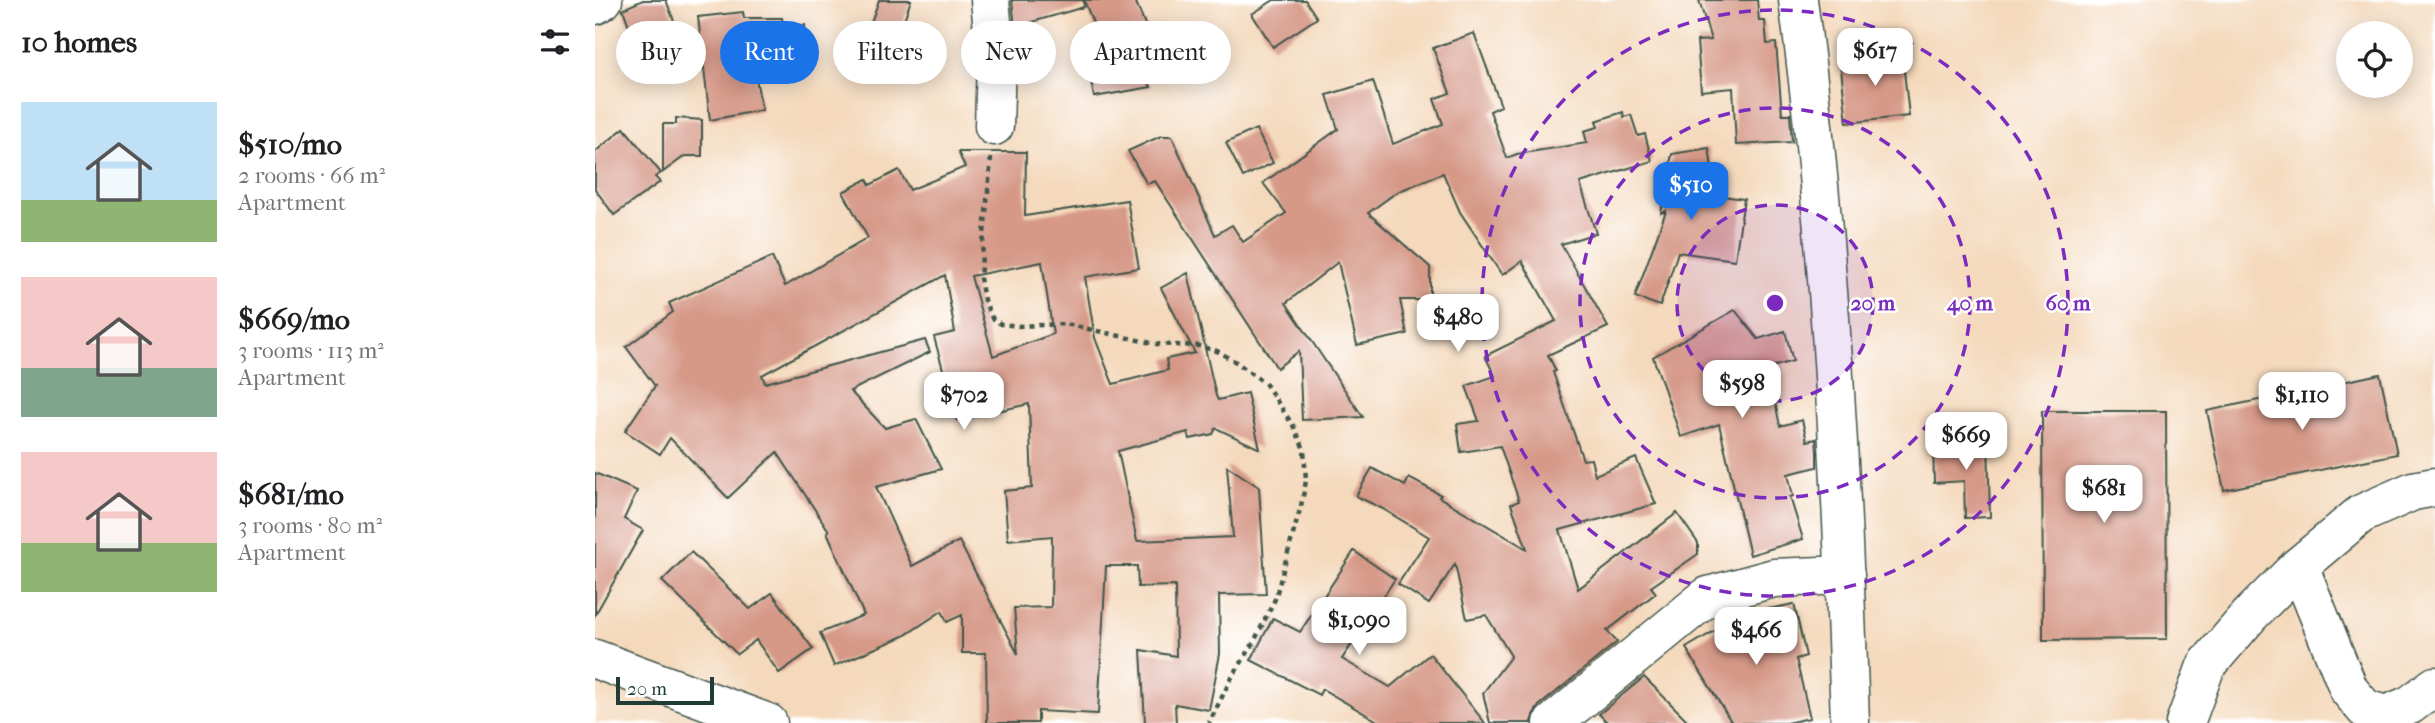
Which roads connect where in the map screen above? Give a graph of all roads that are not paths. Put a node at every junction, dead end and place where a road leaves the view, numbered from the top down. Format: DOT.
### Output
graph roads {
  1 [pos="603,0"];
  2 [pos="990,0"];
  3 [pos="1798,0"];
  4 [pos="595,5"];
  5 [pos="994,126"];
  6 [pos="2435,487"];
  7 [pos="2299,566"];
  8 [pos="1845,575"];
  9 [pos="595,659"];
  10 [pos="2435,685"];
  11 [pos="768,723"];
  12 [pos="1553,723"];
  13 [pos="1850,723"];
  14 [pos="2185,723"];
  1 -- 4 [label="street"];
  2 -- 5 [label="street"];
  3 -- 8 [label="street"];
  6 -- 7 [label="street"];
  7 -- 10 [label="street"];
  7 -- 14 [label="street"];
  8 -- 12 [label="street"];
  8 -- 13 [label="street"];
  9 -- 11 [label="street"];
}
